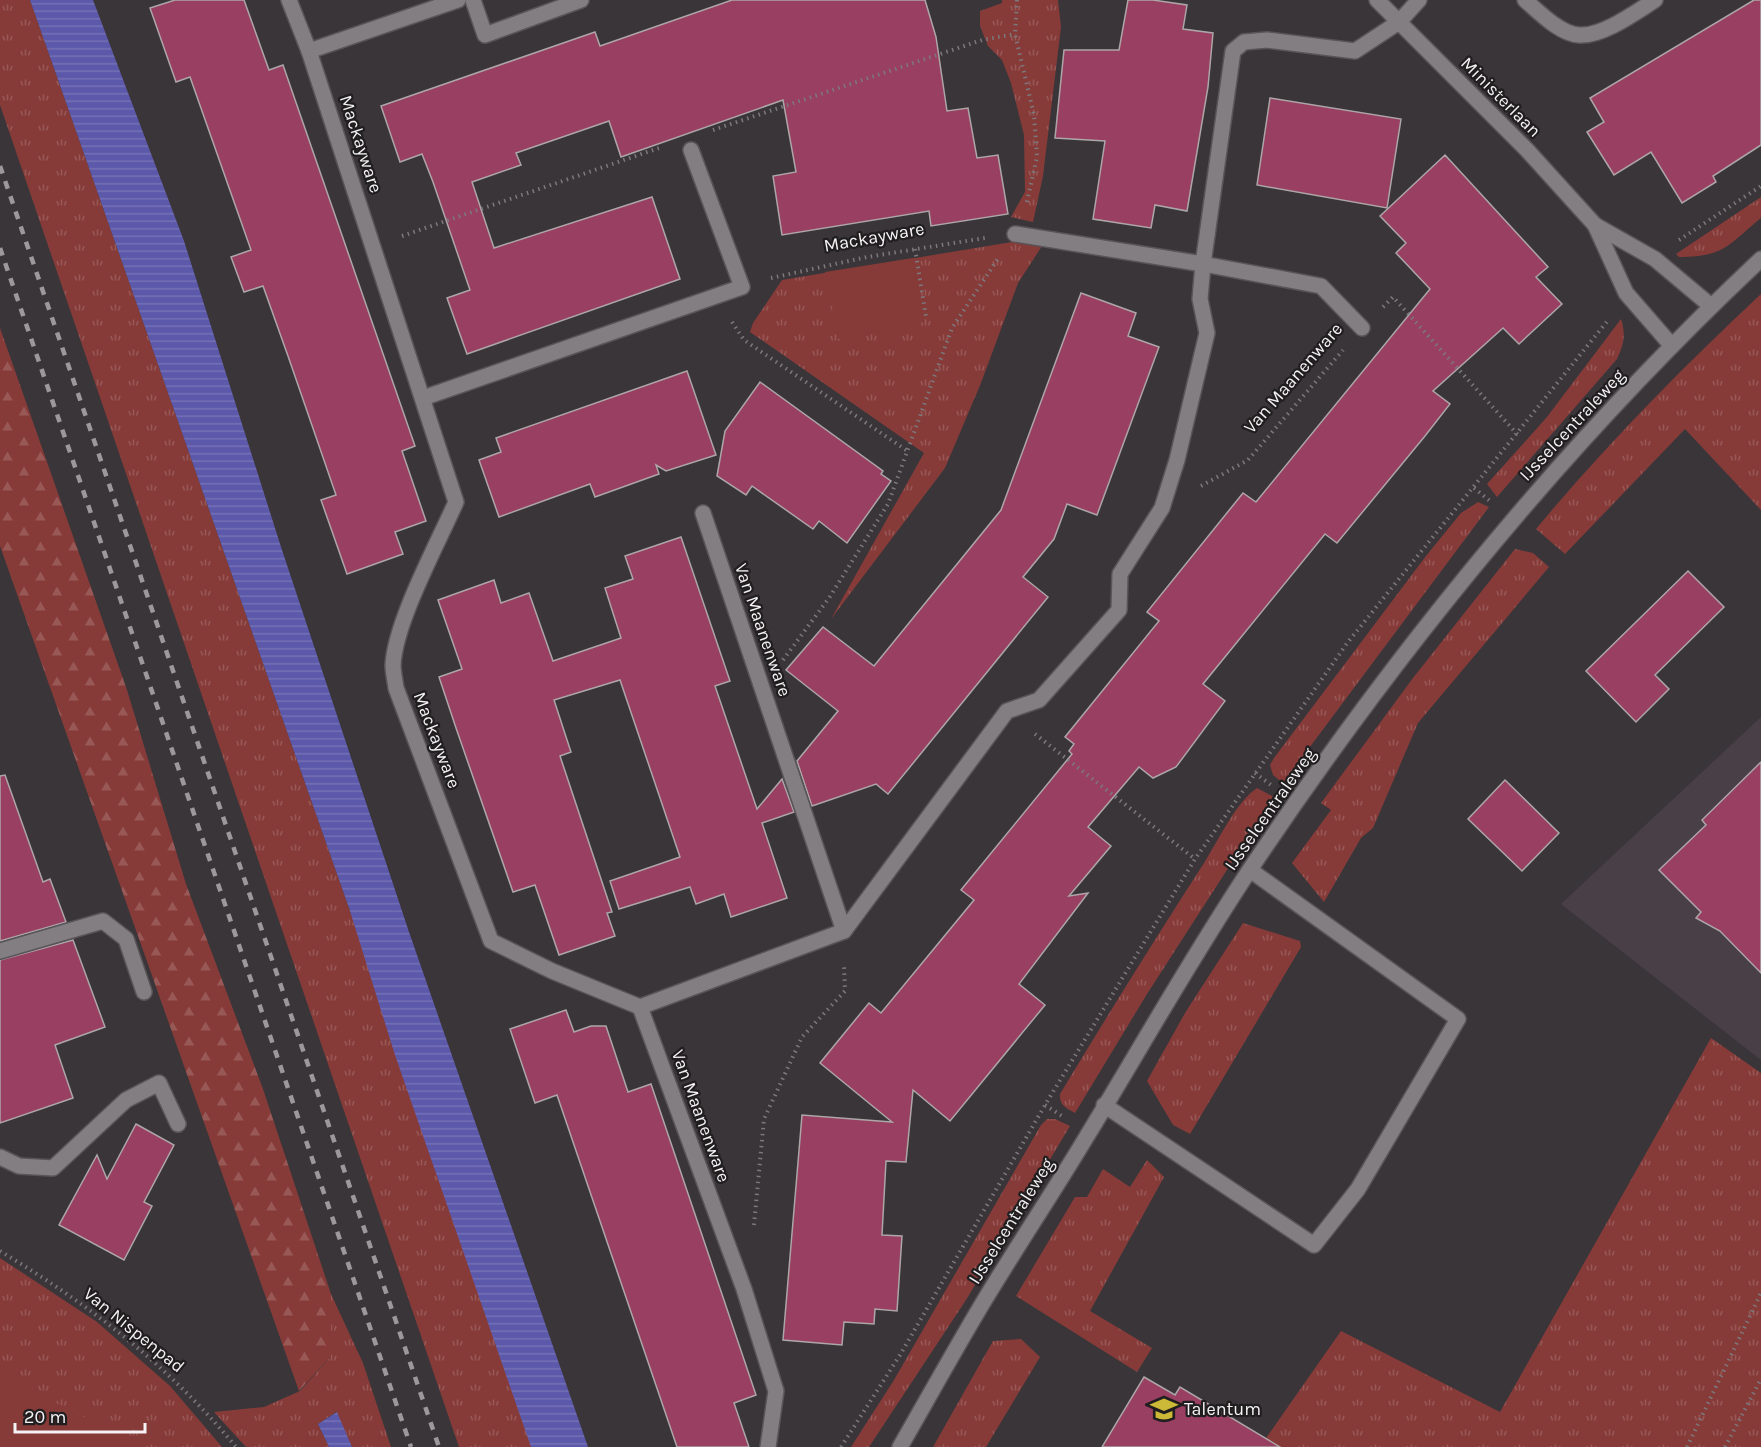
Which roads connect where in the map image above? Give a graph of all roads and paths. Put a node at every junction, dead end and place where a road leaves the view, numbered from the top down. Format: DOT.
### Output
graph roads {
  1 [pos="289,0"];
  2 [pos="458,0"];
  3 [pos="473,0"];
  4 [pos="581,0"];
  5 [pos="1377,0"];
  6 [pos="1419,0"];
  7 [pos="1525,0"];
  8 [pos="1654,0"];
  9 [pos="1399,22"];
  10 [pos="1015,34"];
  11 [pos="309,51"];
  12 [pos="689,144"];
  13 [pos="1595,225"];
  14 [pos="1015,234"];
  15 [pos="374,246"];
  16 [pos="915,249"];
  17 [pos="1761,259"];
  18 [pos="1203,264"];
  19 [pos="742,287"];
  20 [pos="715,296"];
  21 [pos="1711,306"];
  22 [pos="926,317"];
  23 [pos="1362,328"];
  24 [pos="1672,346"];
  25 [pos="423,398"];
  26 [pos="1518,435"];
  27 [pos="1162,508"];
  28 [pos="704,513"];
  29 [pos="759,680"];
  30 [pos="1007,711"];
  31 [pos="1195,860"];
  32 [pos="1250,870"];
  33 [pos="843,931"];
  34 [pos="0,951"];
  35 [pos="144,992"];
  36 [pos="640,1007"];
  37 [pos="1104,1105"];
  38 [pos="178,1124"];
  39 [pos="0,1157"];
  40 [pos="754,1226"];
  41 [pos="0,1251"];
  42 [pos="1761,1293"];
  43 [pos="1761,1379"];
  44 [pos="236,1447"];
  45 [pos="768,1447"];
  46 [pos="900,1447"];
  47 [pos="1687,1447"];
  48 [pos="1725,1447"];
  1 -- 11 [label="street, Mackayware"];
  2 -- 11 [label="street"];
  3 -- 4 [label="street"];
  5 -- 9 [label="street, Ministerlaan"];
  6 -- 9 [label="street"];
  7 -- 8 [label="street"];
  9 -- 13 [label="street, Ministerlaan"];
  9 -- 18 [label="street"];
  10 -- 12 [label="path"];
  11 -- 15 [label="street, Mackayware"];
  12 -- 15 [label="path"];
  12 -- 19 [label="street"];
  13 -- 21 [label="street, Ministerlaan"];
  13 -- 24 [label="street, Ministerlaan"];
  14 -- 16 [label="path, Mackayware"];
  14 -- 18 [label="street, Van Maanenware"];
  15 -- 25 [label="street, Mackayware"];
  16 -- 19 [label="path, Mackayware"];
  16 -- 22 [label="path"];
  17 -- 21 [label="street, IJsselcentraleweg"];
  18 -- 23 [label="street, Van Maanenware"];
  18 -- 27 [label="street"];
  19 -- 20 [label="street"];
  20 -- 25 [label="street"];
  20 -- 29 [label="path"];
  21 -- 24 [label="street, IJsselcentraleweg"];
  23 -- 26 [label="path"];
  23 -- 27 [label="path, Van Maanenware"];
  24 -- 32 [label="street, IJsselcentraleweg"];
  25 -- 36 [label="street, Mackayware"];
  27 -- 30 [label="street"];
  28 -- 29 [label="street, Van Maanenware"];
  29 -- 33 [label="street, Van Maanenware"];
  30 -- 31 [label="path"];
  30 -- 33 [label="street"];
  32 -- 37 [label="street, IJsselcentraleweg"];
  32 -- 37 [label="street"];
  33 -- 36 [label="street"];
  33 -- 40 [label="path"];
  34 -- 35 [label="street"];
  36 -- 45 [label="street, Van Maanenware"];
  37 -- 46 [label="street, IJsselcentraleweg"];
  38 -- 39 [label="street"];
  41 -- 44 [label="path, Van Nispenpad"];
  42 -- 47 [label="path"];
  43 -- 48 [label="path"];
}
